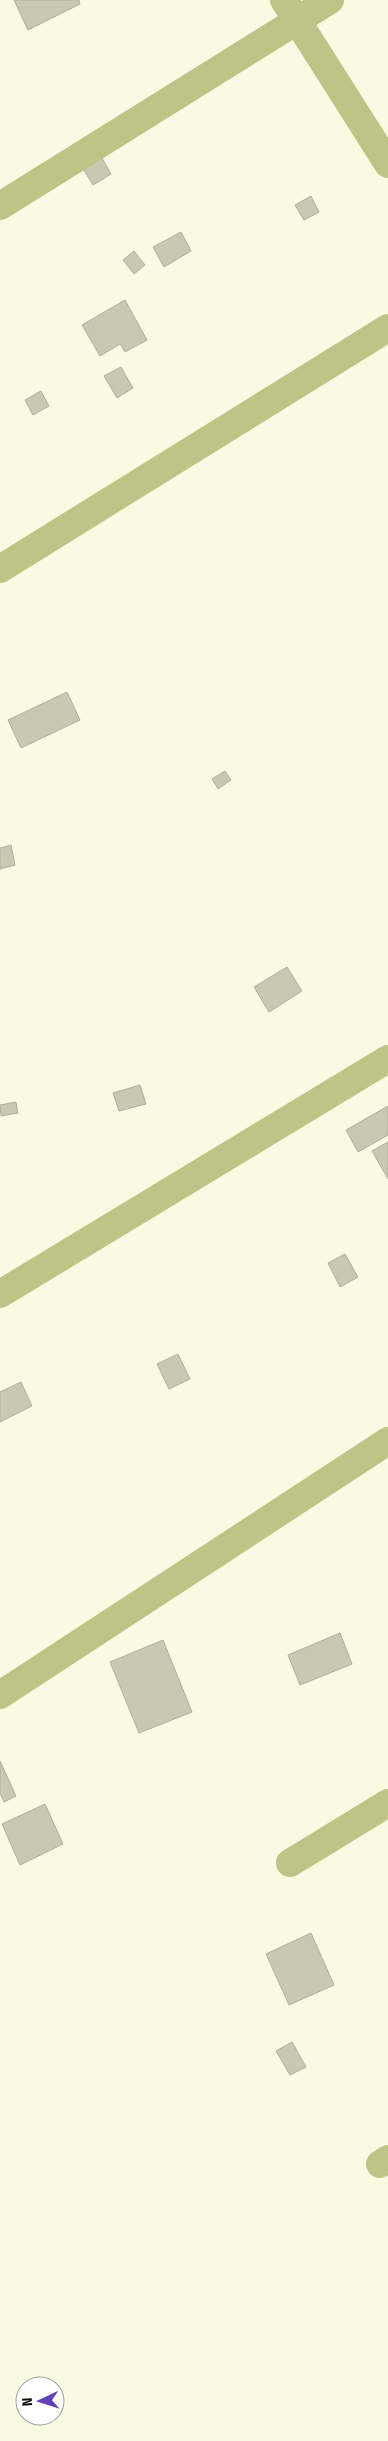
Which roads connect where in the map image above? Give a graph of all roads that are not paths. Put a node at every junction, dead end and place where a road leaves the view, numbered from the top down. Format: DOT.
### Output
graph roads {
  1 [pos="330,0"];
  2 [pos="291,10"];
  3 [pos="388,164"];
  4 [pos="0,206"];
  5 [pos="388,328"];
  6 [pos="0,569"];
  7 [pos="388,1059"];
  8 [pos="0,1294"];
  9 [pos="388,1441"];
  10 [pos="0,1695"];
  11 [pos="388,1803"];
  12 [pos="290,1863"];
  1 -- 2 [label="street"];
  2 -- 3 [label="street"];
  2 -- 4 [label="street"];
  5 -- 6 [label="street"];
  7 -- 8 [label="street"];
  9 -- 10 [label="street"];
  11 -- 12 [label="street"];
}
